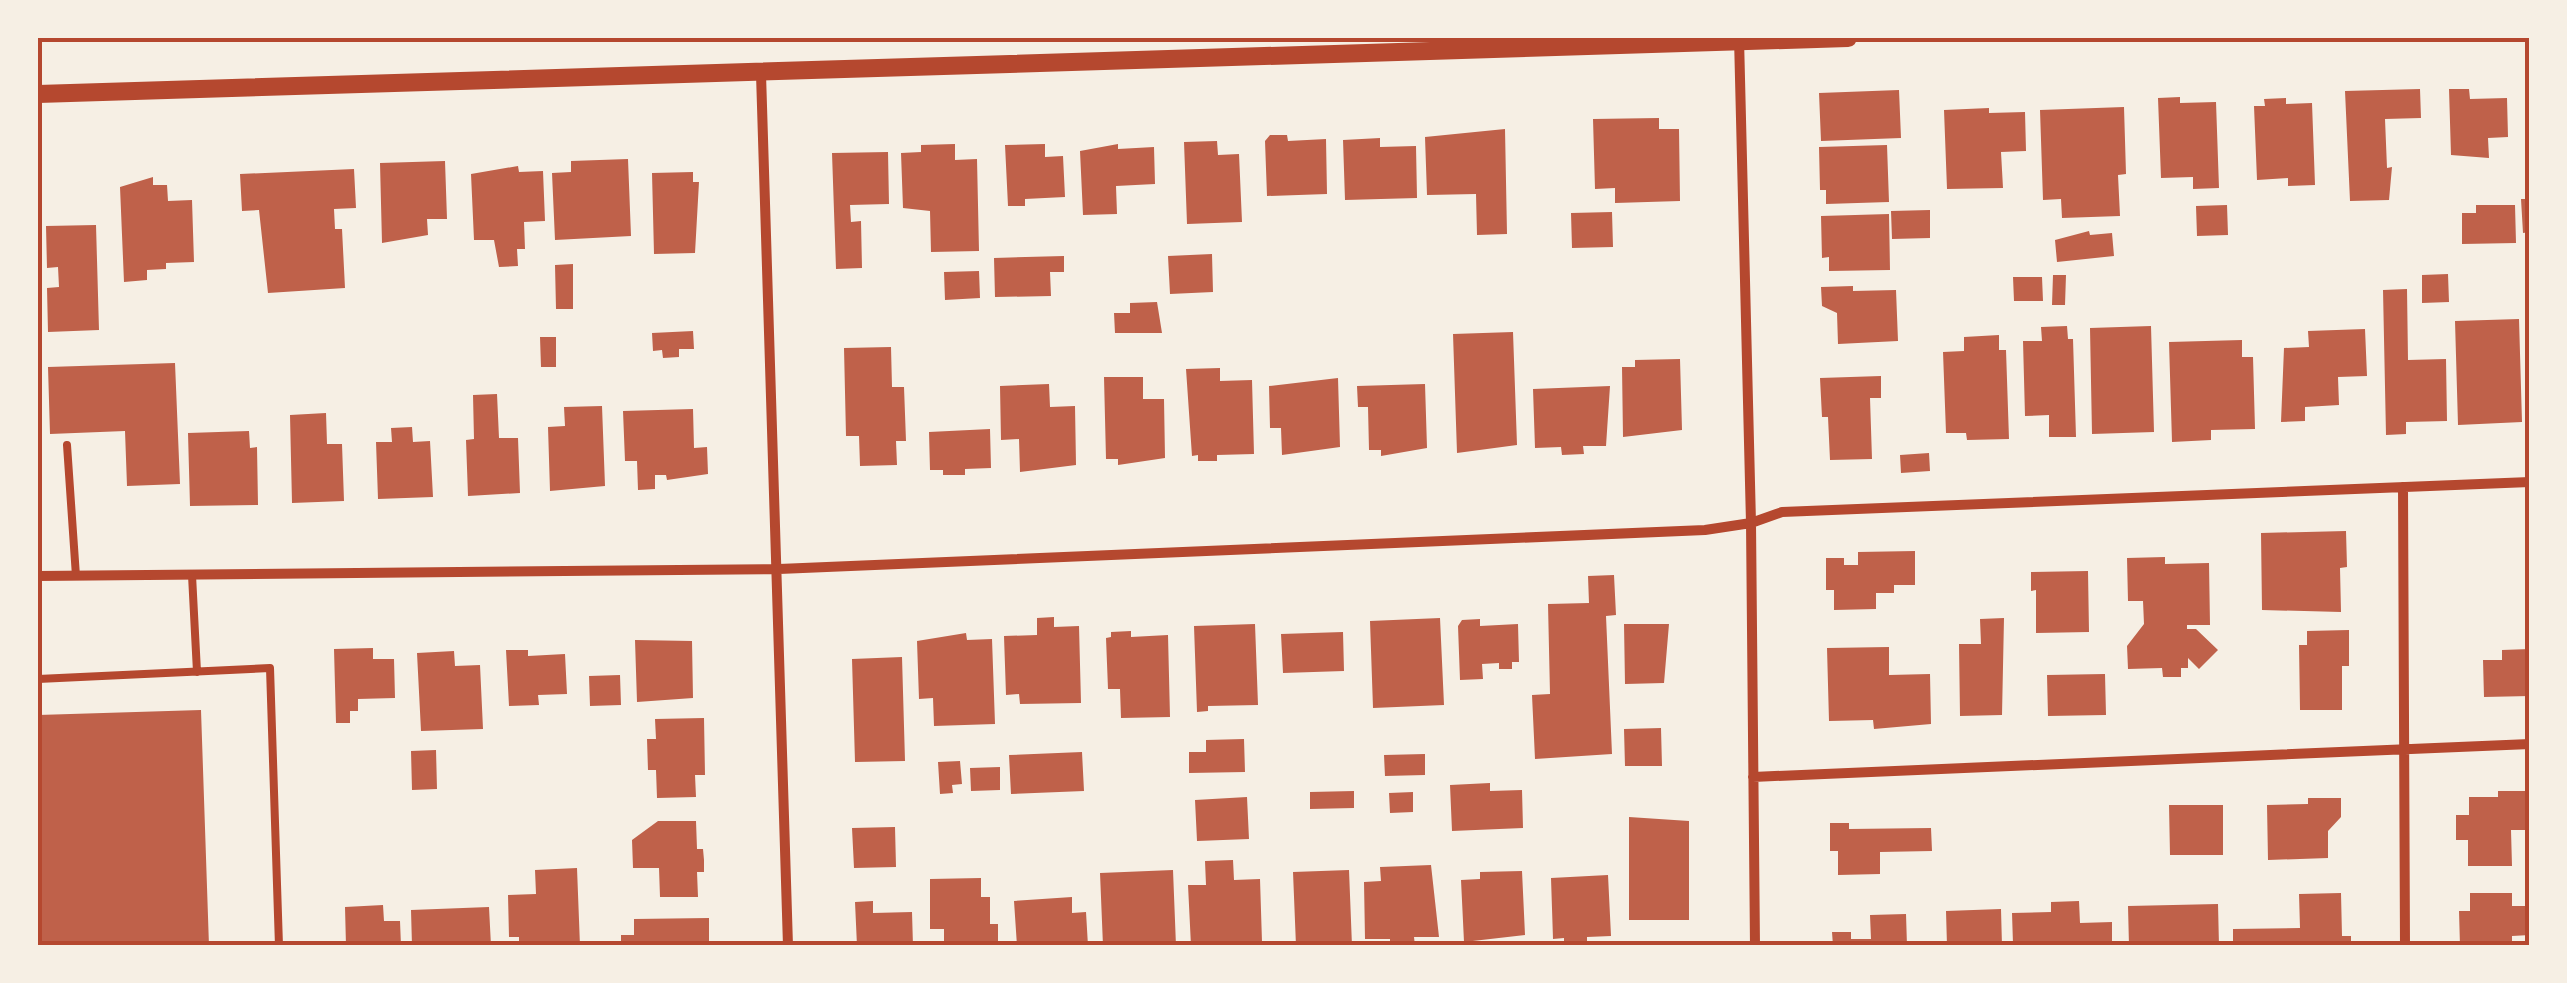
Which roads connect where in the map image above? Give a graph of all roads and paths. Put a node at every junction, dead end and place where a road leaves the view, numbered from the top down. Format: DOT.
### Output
graph roads {
  1 [pos="1848,38"];
  2 [pos="1738,40"];
  3 [pos="761,74"];
  4 [pos="38,94"];
  5 [pos="67,445"];
  6 [pos="2530,482"];
  7 [pos="2403,486"];
  8 [pos="1751,523"];
  9 [pos="778,569"];
  10 [pos="192,574"];
  11 [pos="38,576"];
  12 [pos="76,576"];
  13 [pos="197,672"];
  14 [pos="38,679"];
  15 [pos="2530,744"];
  16 [pos="2401,749"];
  17 [pos="1753,777"];
  18 [pos="279,946"];
  19 [pos="788,946"];
  20 [pos="1754,946"];
  21 [pos="2405,946"];
  1 -- 2 [label="street"];
  2 -- 3 [label="street"];
  2 -- 8 [label="street"];
  3 -- 4 [label="street"];
  3 -- 9 [label="street"];
  5 -- 12 [label="lane"];
  6 -- 7 [label="street"];
  7 -- 8 [label="street"];
  7 -- 16 [label="street"];
  8 -- 9 [label="street"];
  8 -- 17 [label="street"];
  9 -- 10 [label="street"];
  9 -- 19 [label="street"];
  10 -- 12 [label="street"];
  10 -- 13 [label="lane"];
  11 -- 12 [label="street"];
  13 -- 14 [label="lane"];
  13 -- 18 [label="lane"];
  15 -- 16 [label="street"];
  16 -- 17 [label="street"];
  16 -- 21 [label="street"];
  17 -- 20 [label="street"];
}
